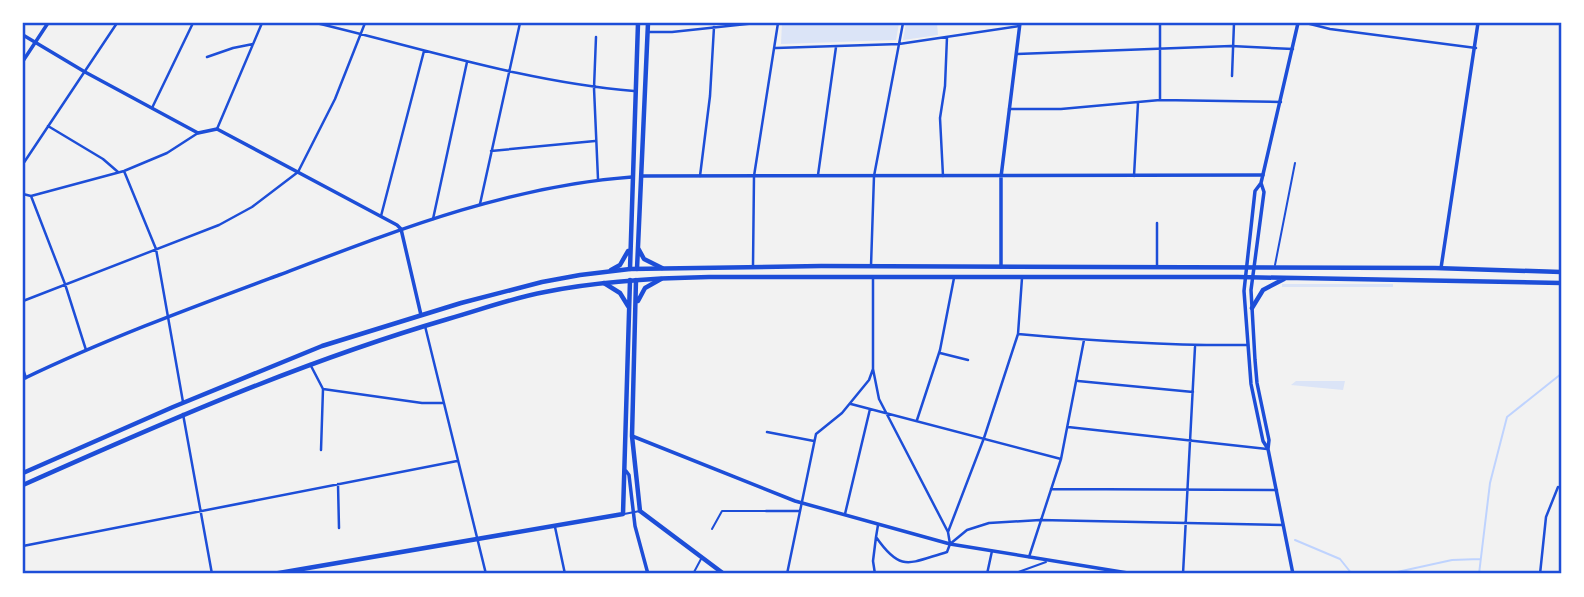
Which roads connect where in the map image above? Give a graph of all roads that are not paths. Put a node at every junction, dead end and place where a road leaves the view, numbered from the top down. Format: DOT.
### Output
graph roads {
  1 [pos="48,23"];
  2 [pos="117,23"];
  3 [pos="193,23"];
  4 [pos="262,23"];
  5 [pos="316,23"];
  6 [pos="365,23"];
  7 [pos="520,23"];
  8 [pos="638,23"];
  9 [pos="648,23"];
  10 [pos="756,23"];
  11 [pos="778,23"];
  12 [pos="903,23"];
  13 [pos="1160,23"];
  14 [pos="1234,23"];
  15 [pos="1298,23"];
  16 [pos="1306,23"];
  17 [pos="1478,23"];
  18 [pos="1019,24"];
  19 [pos="722,25"];
  20 [pos="714,27"];
  21 [pos="638,32"];
  22 [pos="648,32"];
  23 [pos="362,34"];
  24 [pos="23,35"];
  25 [pos="947,36"];
  26 [pos="596,37"];
  27 [pos="35,43"];
  28 [pos="253,44"];
  29 [pos="899,44"];
  30 [pos="836,47"];
  31 [pos="1231,47"];
  32 [pos="776,48"];
  33 [pos="1476,48"];
  34 [pos="1160,49"];
  35 [pos="1293,49"];
  36 [pos="424,51"];
  37 [pos="1017,54"];
  38 [pos="207,57"];
  39 [pos="23,61"];
  40 [pos="467,62"];
  41 [pos="85,72"];
  42 [pos="509,72"];
  43 [pos="1232,76"];
  44 [pos="594,88"];
  45 [pos="635,91"];
  46 [pos="645,91"];
  47 [pos="1160,100"];
  48 [pos="1139,102"];
  49 [pos="1281,102"];
  50 [pos="152,108"];
  51 [pos="1009,109"];
  52 [pos="48,126"];
  53 [pos="217,129"];
  54 [pos="198,133"];
  55 [pos="595,141"];
  56 [pos="491,150"];
  57 [pos="1295,163"];
  58 [pos="23,164"];
  59 [pos="122,172"];
  60 [pos="298,172"];
  61 [pos="1263,175"];
  62 [pos="641,176"];
  63 [pos="700,176"];
  64 [pos="754,176"];
  65 [pos="818,176"];
  66 [pos="874,176"];
  67 [pos="943,176"];
  68 [pos="1134,176"];
  69 [pos="632,177"];
  70 [pos="1001,177"];
  71 [pos="598,179"];
  72 [pos="1261,183"];
  73 [pos="23,194"];
  74 [pos="31,196"];
  75 [pos="480,204"];
  76 [pos="382,216"];
  77 [pos="433,219"];
  78 [pos="1157,223"];
  79 [pos="401,229"];
  80 [pos="637,246"];
  81 [pos="630,247"];
  82 [pos="156,249"];
  83 [pos="871,266"];
  84 [pos="1001,267"];
  85 [pos="1157,267"];
  86 [pos="1246,267"];
  87 [pos="753,268"];
  88 [pos="1254,268"];
  89 [pos="1275,268"];
  90 [pos="1441,268"];
  91 [pos="663,269"];
  92 [pos="630,270"];
  93 [pos="637,270"];
  94 [pos="610,271"];
  95 [pos="1561,272"];
  96 [pos="873,277"];
  97 [pos="1245,277"];
  98 [pos="1253,277"];
  99 [pos="1288,277"];
  100 [pos="665,278"];
  101 [pos="954,278"];
  102 [pos="1022,278"];
  103 [pos="636,280"];
  104 [pos="629,281"];
  105 [pos="604,283"];
  106 [pos="1561,283"];
  107 [pos="65,284"];
  108 [pos="23,301"];
  109 [pos="636,305"];
  110 [pos="1252,308"];
  111 [pos="629,309"];
  112 [pos="421,315"];
  113 [pos="169,317"];
  114 [pos="425,326"];
  115 [pos="1018,334"];
  116 [pos="1084,340"];
  117 [pos="1248,345"];
  118 [pos="1195,346"];
  119 [pos="86,350"];
  120 [pos="940,352"];
  121 [pos="968,360"];
  122 [pos="310,364"];
  123 [pos="23,369"];
  124 [pos="873,369"];
  125 [pos="24,378"];
  126 [pos="1078,381"];
  127 [pos="1254,383"];
  128 [pos="323,389"];
  129 [pos="1193,392"];
  130 [pos="183,402"];
  131 [pos="443,403"];
  132 [pos="850,404"];
  133 [pos="870,409"];
  134 [pos="183,414"];
  135 [pos="888,414"];
  136 [pos="917,420"];
  137 [pos="1068,427"];
  138 [pos="767,432"];
  139 [pos="625,434"];
  140 [pos="632,436"];
  141 [pos="984,438"];
  142 [pos="814,441"];
  143 [pos="1190,441"];
  144 [pos="1268,449"];
  145 [pos="320,450"];
  146 [pos="1061,459"];
  147 [pos="457,461"];
  148 [pos="626,471"];
  149 [pos="23,473"];
  150 [pos="338,484"];
  151 [pos="23,485"];
  152 [pos="1558,487"];
  153 [pos="1051,489"];
  154 [pos="1188,490"];
  155 [pos="1277,490"];
  156 [pos="800,502"];
  157 [pos="201,510"];
  158 [pos="640,511"];
  159 [pos="766,511"];
  160 [pos="799,511"];
  161 [pos="633,513"];
  162 [pos="623,514"];
  163 [pos="845,514"];
  164 [pos="1040,520"];
  165 [pos="878,524"];
  166 [pos="1185,525"];
  167 [pos="1283,525"];
  168 [pos="555,527"];
  169 [pos="340,528"];
  170 [pos="712,529"];
  171 [pos="948,532"];
  172 [pos="876,537"];
  173 [pos="477,540"];
  174 [pos="950,544"];
  175 [pos="23,546"];
  176 [pos="992,551"];
  177 [pos="1029,556"];
  178 [pos="702,558"];
  179 [pos="1050,560"];
  180 [pos="285,573"];
  181 [pos="212,574"];
  182 [pos="273,574"];
  183 [pos="486,574"];
  184 [pos="565,574"];
  185 [pos="648,574"];
  186 [pos="693,574"];
  187 [pos="724,574"];
  188 [pos="787,574"];
  189 [pos="875,574"];
  190 [pos="987,574"];
  191 [pos="1013,574"];
  192 [pos="1131,574"];
  193 [pos="1183,574"];
  194 [pos="1293,574"];
  195 [pos="1540,574"];
  1 -- 27 [label="main road"];
  2 -- 41 [label="street"];
  3 -- 50 [label="street"];
  4 -- 28 [label="street"];
  5 -- 23 [label="street"];
  6 -- 23 [label="street"];
  7 -- 42 [label="street"];
  8 -- 21 [label="main road"];
  9 -- 22 [label="main road"];
  10 -- 19 [label="street"];
  11 -- 32 [label="street"];
  12 -- 29 [label="street"];
  13 -- 34 [label="street"];
  14 -- 31 [label="street"];
  15 -- 35 [label="main road"];
  16 -- 33 [label="street"];
  17 -- 33 [label="main road"];
  18 -- 25 [label="street"];
  18 -- 37 [label="main road"];
  19 -- 20 [label="street"];
  20 -- 22 [label="street"];
  20 -- 63 [label="street"];
  21 -- 22 [label="main road"];
  21 -- 45 [label="main road"];
  22 -- 46 [label="main road"];
  23 -- 36 [label="street"];
  23 -- 60 [label="street"];
  24 -- 27 [label="main road"];
  25 -- 29 [label="street"];
  25 -- 67 [label="street"];
  26 -- 44 [label="street"];
  27 -- 39 [label="main road"];
  27 -- 41 [label="main road"];
  28 -- 38 [label="street"];
  28 -- 53 [label="street"];
  29 -- 30 [label="street"];
  29 -- 66 [label="street"];
  30 -- 32 [label="street"];
  30 -- 65 [label="street"];
  31 -- 34 [label="street"];
  31 -- 35 [label="street"];
  31 -- 43 [label="street"];
  32 -- 64 [label="street"];
  33 -- 90 [label="main road"];
  34 -- 37 [label="street"];
  34 -- 47 [label="street"];
  35 -- 49 [label="main road"];
  36 -- 40 [label="street"];
  36 -- 76 [label="street"];
  37 -- 51 [label="main road"];
  40 -- 42 [label="street"];
  40 -- 77 [label="street"];
  41 -- 50 [label="main road"];
  41 -- 52 [label="street"];
  42 -- 44 [label="street"];
  42 -- 56 [label="street"];
  44 -- 45 [label="street"];
  44 -- 55 [label="street"];
  45 -- 46 [label="main road"];
  45 -- 69 [label="main road"];
  46 -- 62 [label="main road"];
  47 -- 48 [label="street"];
  47 -- 49 [label="street"];
  48 -- 51 [label="street"];
  48 -- 68 [label="street"];
  49 -- 61 [label="main road"];
  50 -- 54 [label="main road"];
  51 -- 70 [label="main road"];
  52 -- 58 [label="street"];
  52 -- 59 [label="street"];
  53 -- 54 [label="main road"];
  53 -- 60 [label="main road"];
  54 -- 59 [label="street"];
  55 -- 56 [label="street"];
  55 -- 71 [label="street"];
  56 -- 75 [label="street"];
  57 -- 89 [label="street"];
  59 -- 74 [label="street"];
  59 -- 82 [label="street"];
  60 -- 76 [label="main road"];
  60 -- 82 [label="street"];
  61 -- 68 [label="main road"];
  61 -- 72 [label="main road"];
  62 -- 63 [label="main road"];
  62 -- 69 [label="main road"];
  62 -- 80 [label="main road"];
  63 -- 64 [label="main road"];
  64 -- 65 [label="main road"];
  64 -- 87 [label="street"];
  65 -- 66 [label="main road"];
  66 -- 67 [label="main road"];
  66 -- 83 [label="street"];
  67 -- 70 [label="main road"];
  68 -- 70 [label="main road"];
  69 -- 71 [label="main road"];
  69 -- 81 [label="main road"];
  70 -- 84 [label="main road"];
  71 -- 75 [label="main road"];
  72 -- 86 [label="main road"];
  72 -- 88 [label="main road"];
  73 -- 74 [label="street"];
  74 -- 107 [label="street"];
  75 -- 77 [label="main road"];
  76 -- 79 [label="main road"];
  77 -- 79 [label="main road"];
  78 -- 85 [label="street"];
  79 -- 112 [label="main road"];
  79 -- 113 [label="main road"];
  80 -- 91 [label="main road"];
  80 -- 93 [label="main road"];
  81 -- 92 [label="main road"];
  81 -- 94 [label="main road"];
  82 -- 107 [label="street"];
  82 -- 113 [label="street"];
  83 -- 84 [label="main road"];
  83 -- 87 [label="main road"];
  84 -- 85 [label="main road"];
  85 -- 86 [label="main road"];
  86 -- 88 [label="main road"];
  86 -- 97 [label="main road"];
  87 -- 91 [label="main road"];
  88 -- 89 [label="main road"];
  88 -- 98 [label="main road"];
  89 -- 90 [label="main road"];
  90 -- 95 [label="main road"];
  91 -- 93 [label="main road"];
  92 -- 93 [label="main road"];
  92 -- 94 [label="main road"];
  92 -- 104 [label="main road"];
  93 -- 103 [label="main road"];
  94 -- 112 [label="main road"];
  96 -- 100 [label="main road"];
  96 -- 101 [label="main road"];
  96 -- 124 [label="street"];
  97 -- 98 [label="main road"];
  97 -- 102 [label="main road"];
  97 -- 117 [label="main road"];
  98 -- 99 [label="main road"];
  98 -- 110 [label="main road"];
  99 -- 106 [label="main road"];
  99 -- 110 [label="main road"];
  100 -- 103 [label="main road"];
  100 -- 109 [label="main road"];
  101 -- 102 [label="main road"];
  101 -- 120 [label="street"];
  102 -- 115 [label="street"];
  103 -- 104 [label="main road"];
  103 -- 109 [label="main road"];
  104 -- 105 [label="main road"];
  104 -- 111 [label="main road"];
  105 -- 111 [label="main road"];
  105 -- 114 [label="main road"];
  107 -- 108 [label="street"];
  107 -- 119 [label="street"];
  109 -- 140 [label="main road"];
  110 -- 127 [label="main road"];
  111 -- 139 [label="main road"];
  112 -- 130 [label="main road"];
  113 -- 119 [label="main road"];
  113 -- 130 [label="street"];
  114 -- 122 [label="main road"];
  114 -- 131 [label="street"];
  115 -- 116 [label="street"];
  115 -- 141 [label="street"];
  116 -- 118 [label="street"];
  116 -- 126 [label="street"];
  117 -- 118 [label="street"];
  117 -- 127 [label="main road"];
  118 -- 129 [label="street"];
  119 -- 125 [label="main road"];
  120 -- 121 [label="street"];
  120 -- 136 [label="street"];
  122 -- 128 [label="street"];
  122 -- 134 [label="main road"];
  123 -- 125 [label="street"];
  124 -- 132 [label="street"];
  124 -- 135 [label="street"];
  126 -- 129 [label="street"];
  126 -- 137 [label="street"];
  127 -- 144 [label="main road"];
  128 -- 131 [label="street"];
  128 -- 145 [label="street"];
  129 -- 143 [label="street"];
  130 -- 149 [label="main road"];
  131 -- 147 [label="street"];
  132 -- 133 [label="street"];
  132 -- 142 [label="street"];
  133 -- 135 [label="street"];
  133 -- 163 [label="street"];
  134 -- 151 [label="main road"];
  134 -- 157 [label="street"];
  135 -- 136 [label="street"];
  135 -- 171 [label="street"];
  136 -- 141 [label="street"];
  137 -- 143 [label="street"];
  137 -- 146 [label="street"];
  138 -- 142 [label="street"];
  139 -- 140 [label="main road"];
  139 -- 148 [label="main road"];
  140 -- 156 [label="main road"];
  140 -- 158 [label="main road"];
  141 -- 146 [label="street"];
  141 -- 171 [label="street"];
  142 -- 156 [label="street"];
  143 -- 144 [label="street"];
  143 -- 154 [label="street"];
  144 -- 155 [label="main road"];
  146 -- 153 [label="street"];
  147 -- 150 [label="street"];
  147 -- 173 [label="street"];
  148 -- 161 [label="main road"];
  148 -- 162 [label="main road"];
  150 -- 157 [label="street"];
  150 -- 169 [label="street"];
  152 -- 195 [label="street"];
  153 -- 154 [label="street"];
  153 -- 164 [label="street"];
  154 -- 155 [label="street"];
  154 -- 166 [label="street"];
  155 -- 167 [label="main road"];
  156 -- 160 [label="street"];
  156 -- 163 [label="main road"];
  157 -- 175 [label="street"];
  157 -- 181 [label="street"];
  158 -- 161 [label="street"];
  158 -- 178 [label="main road"];
  159 -- 160 [label="street"];
  159 -- 170 [label="street"];
  160 -- 188 [label="street"];
  161 -- 162 [label="street"];
  161 -- 185 [label="main road"];
  162 -- 168 [label="main road"];
  163 -- 165 [label="main road"];
  164 -- 166 [label="street"];
  164 -- 174 [label="street"];
  164 -- 177 [label="street"];
  165 -- 172 [label="street"];
  165 -- 174 [label="main road"];
  166 -- 167 [label="street"];
  166 -- 193 [label="street"];
  167 -- 194 [label="main road"];
  168 -- 173 [label="main road"];
  168 -- 184 [label="street"];
  171 -- 174 [label="street"];
  172 -- 174 [label="street"];
  172 -- 189 [label="street"];
  173 -- 180 [label="main road"];
  173 -- 183 [label="street"];
  174 -- 176 [label="main road"];
  176 -- 177 [label="main road"];
  176 -- 190 [label="street"];
  177 -- 179 [label="main road"];
  178 -- 186 [label="street"];
  178 -- 187 [label="main road"];
  179 -- 191 [label="street"];
  179 -- 192 [label="main road"];
  180 -- 182 [label="main road"];
}
